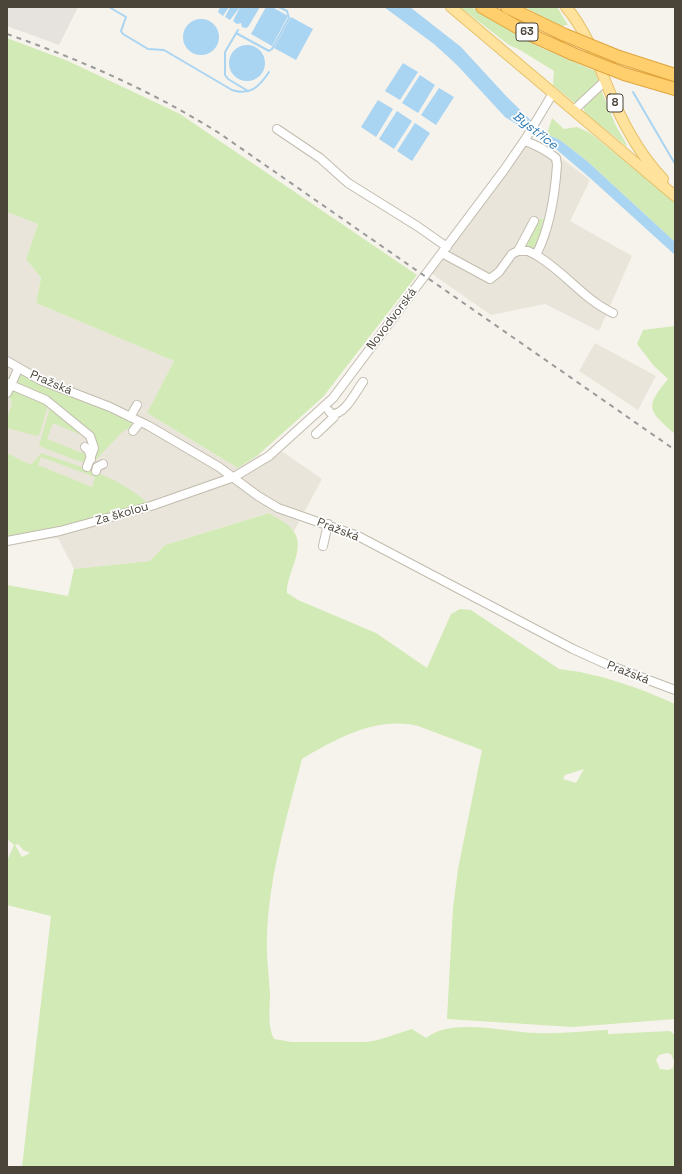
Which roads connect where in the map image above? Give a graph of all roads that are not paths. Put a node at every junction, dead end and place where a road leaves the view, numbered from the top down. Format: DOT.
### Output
graph roads {
  1 [pos="482,7"];
  2 [pos="507,7"];
  3 [pos="566,7"];
  4 [pos="452,9"];
  5 [pos="675,75"];
  6 [pos="605,81"];
  7 [pos="675,89"];
  8 [pos="553,93"];
  9 [pos="574,110"];
  10 [pos="277,129"];
  11 [pos="526,139"];
  12 [pos="675,192"];
  13 [pos="675,196"];
  14 [pos="534,221"];
  15 [pos="444,250"];
  16 [pos="518,251"];
  17 [pos="536,255"];
  18 [pos="613,313"];
  19 [pos="7,361"];
  20 [pos="18,369"];
  21 [pos="363,382"];
  22 [pos="9,384"];
  23 [pos="7,393"];
  24 [pos="137,405"];
  25 [pos="324,406"];
  26 [pos="332,414"];
  27 [pos="130,417"];
  28 [pos="140,422"];
  29 [pos="133,431"];
  30 [pos="316,434"];
  31 [pos="85,447"];
  32 [pos="91,459"];
  33 [pos="102,464"];
  34 [pos="87,468"];
  35 [pos="96,471"];
  36 [pos="234,477"];
  37 [pos="328,524"];
  38 [pos="7,541"];
  39 [pos="322,546"];
  40 [pos="675,690"];
  1 -- 7 [label="highway, 63, bridge"];
  2 -- 5 [label="highway, 63, bridge"];
  3 -- 6 [label="main road, 8"];
  4 -- 8 [label="main road"];
  6 -- 9 [label="street"];
  6 -- 12 [label="main road, 8"];
  8 -- 9 [label="main road"];
  8 -- 11 [label="street, Novodvorská"];
  9 -- 13 [label="main road"];
  10 -- 15 [label="street"];
  11 -- 15 [label="street, Novodvorská"];
  11 -- 17 [label="street"];
  14 -- 16 [label="street"];
  15 -- 16 [label="street"];
  15 -- 25 [label="street, Novodvorská"];
  16 -- 17 [label="street"];
  17 -- 18 [label="street"];
  19 -- 20 [label="street, Pražská"];
  20 -- 22 [label="street"];
  20 -- 27 [label="street, Pražská"];
  21 -- 26 [label="street"];
  22 -- 23 [label="street"];
  22 -- 32 [label="street"];
  24 -- 27 [label="street"];
  25 -- 26 [label="street"];
  25 -- 36 [label="street, Novodvorská"];
  26 -- 30 [label="street"];
  27 -- 28 [label="street, Pražská"];
  28 -- 29 [label="street"];
  28 -- 36 [label="street, Pražská"];
  31 -- 32 [label="street"];
  32 -- 34 [label="street"];
  33 -- 35 [label="street"];
  36 -- 37 [label="street, Pražská"];
  36 -- 38 [label="street, Za školou"];
  37 -- 39 [label="street"];
  37 -- 40 [label="street, Pražská"];
}
